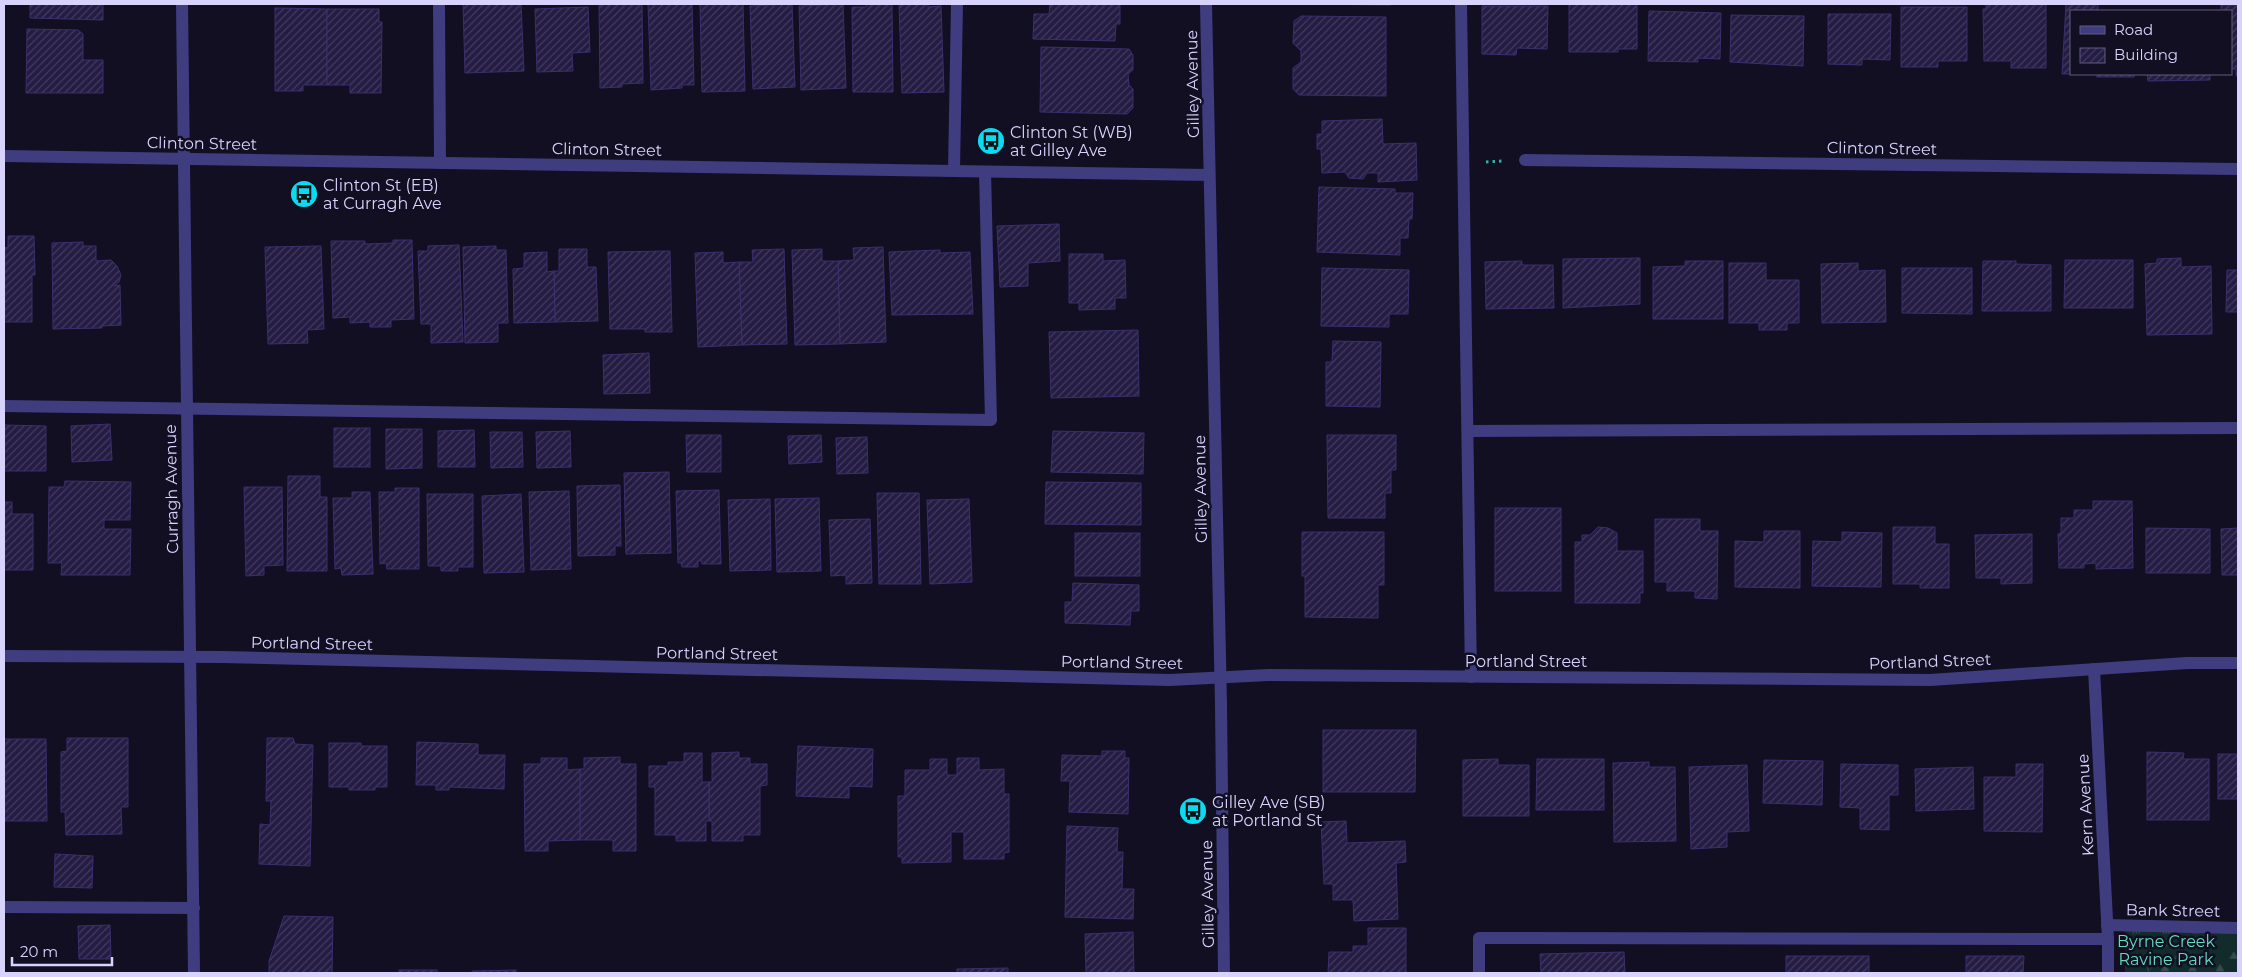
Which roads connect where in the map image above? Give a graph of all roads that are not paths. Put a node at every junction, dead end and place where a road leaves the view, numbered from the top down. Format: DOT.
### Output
graph roads {
  1 [pos="182,4"];
  2 [pos="439,4"];
  3 [pos="957,4"];
  4 [pos="1206,4"];
  5 [pos="1461,4"];
  6 [pos="4,156"];
  7 [pos="184,159"];
  8 [pos="1525,160"];
  9 [pos="440,163"];
  10 [pos="2238,169"];
  11 [pos="954,170"];
  12 [pos="985,172"];
  13 [pos="1209,175"];
  14 [pos="4,406"];
  15 [pos="186,408"];
  16 [pos="2238,428"];
  17 [pos="1468,431"];
  18 [pos="4,656"];
  19 [pos="190,657"];
  20 [pos="2238,663"];
  21 [pos="2094,669"];
  22 [pos="1471,677"];
  23 [pos="1220,678"];
  24 [pos="4,907"];
  25 [pos="194,908"];
  26 [pos="2107,925"];
  27 [pos="2238,928"];
  28 [pos="2108,939"];
  29 [pos="194,973"];
  30 [pos="1224,973"];
  31 [pos="1479,973"];
  32 [pos="2108,973"];
  1 -- 7 [label="street, Curragh Avenue"];
  2 -- 9 [label="street"];
  3 -- 11 [label="street"];
  4 -- 13 [label="street, Gilley Avenue"];
  5 -- 17 [label="street"];
  6 -- 7 [label="street, Clinton Street"];
  7 -- 9 [label="street, Clinton Street"];
  7 -- 15 [label="street, Curragh Avenue"];
  8 -- 10 [label="street, Clinton Street"];
  9 -- 11 [label="street, Clinton Street"];
  11 -- 12 [label="street, Clinton Street"];
  12 -- 13 [label="street, Clinton Street"];
  12 -- 15 [label="street"];
  13 -- 23 [label="street, Gilley Avenue"];
  14 -- 15 [label="street"];
  15 -- 19 [label="street, Curragh Avenue"];
  16 -- 17 [label="street"];
  17 -- 22 [label="street"];
  18 -- 19 [label="street, Portland Street"];
  19 -- 23 [label="street, Portland Street"];
  19 -- 25 [label="street, Curragh Avenue"];
  20 -- 21 [label="street, Portland Street"];
  21 -- 22 [label="street, Portland Street"];
  21 -- 26 [label="street, Kern Avenue"];
  22 -- 23 [label="street, Portland Street"];
  23 -- 30 [label="street, Gilley Avenue"];
  24 -- 25 [label="street"];
  25 -- 29 [label="street, Curragh Avenue"];
  26 -- 27 [label="street, Bank Street"];
  26 -- 28 [label="street, Kern Avenue"];
  28 -- 31 [label="street"];
  28 -- 32 [label="street, Kern Avenue"];
}
